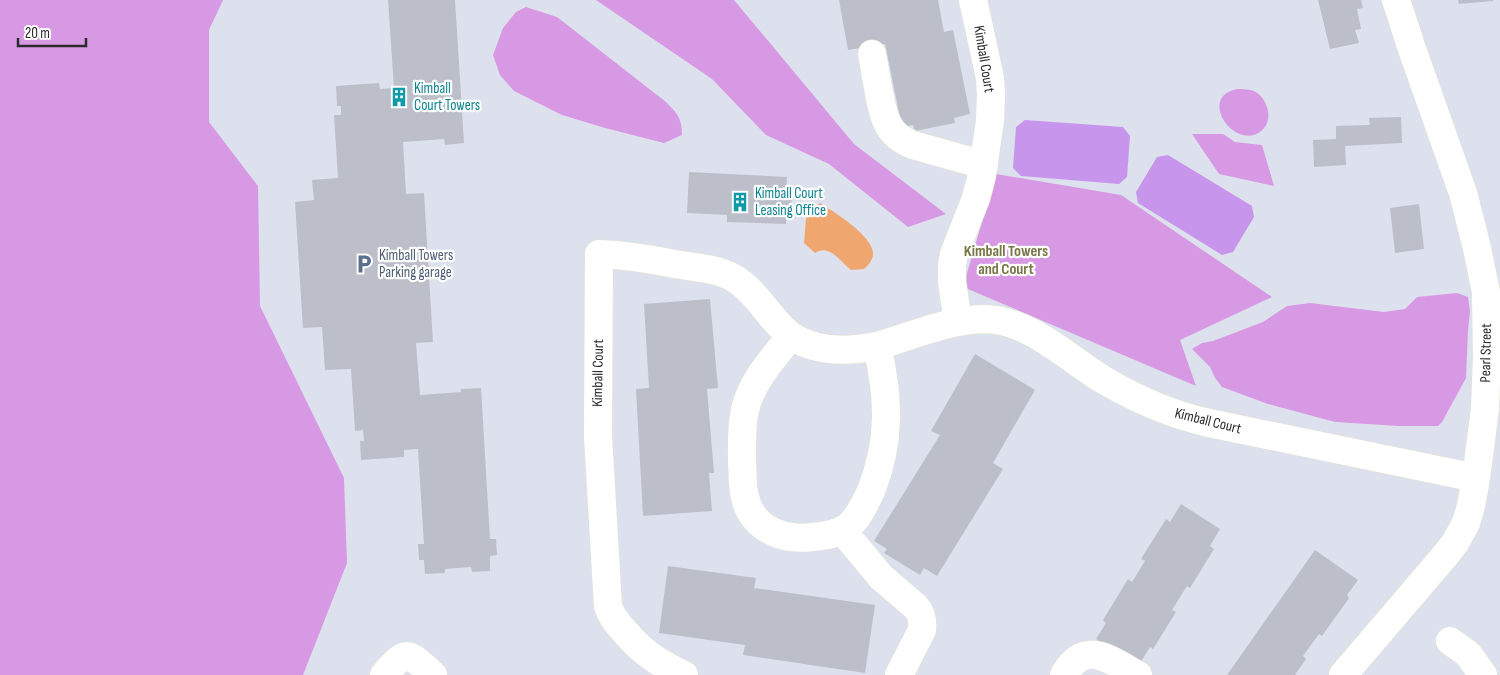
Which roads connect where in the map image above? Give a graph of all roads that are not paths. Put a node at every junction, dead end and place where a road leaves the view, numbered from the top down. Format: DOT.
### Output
graph roads {
  1 [pos="973,0"];
  2 [pos="1396,0"];
  3 [pos="872,54"];
  4 [pos="984,165"];
  5 [pos="1493,292"];
  6 [pos="958,322"];
  7 [pos="791,336"];
  8 [pos="877,346"];
  9 [pos="1476,478"];
  10 [pos="842,530"];
  11 [pos="1450,641"];
  12 [pos="384,675"];
  13 [pos="433,675"];
  14 [pos="684,675"];
  15 [pos="898,675"];
  16 [pos="1064,675"];
  17 [pos="1138,675"];
  18 [pos="1343,675"];
  19 [pos="1483,675"];
  1 -- 4 [label="street, Kimball Court"];
  2 -- 5 [label="street, Pearl Street"];
  3 -- 4 [label="street"];
  4 -- 6 [label="street, Kimball Court"];
  5 -- 9 [label="street, Pearl Street"];
  6 -- 8 [label="street, Kimball Court"];
  6 -- 9 [label="street, Kimball Court"];
  7 -- 8 [label="street, Kimball Court"];
  7 -- 10 [label="street"];
  7 -- 14 [label="street, Kimball Court"];
  8 -- 10 [label="street"];
  9 -- 18 [label="street, Pearl Street"];
  10 -- 15 [label="street"];
  11 -- 19 [label="street"];
  12 -- 13 [label="street"];
  16 -- 17 [label="street"];
}
